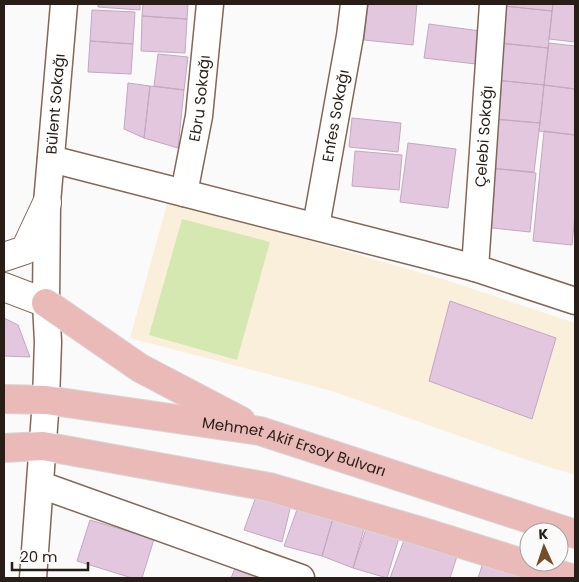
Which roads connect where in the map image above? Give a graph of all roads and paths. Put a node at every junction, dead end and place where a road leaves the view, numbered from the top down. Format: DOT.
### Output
graph roads {
  1 [pos="64,4"];
  2 [pos="210,4"];
  3 [pos="354,4"];
  4 [pos="493,4"];
  5 [pos="51,159"];
  6 [pos="184,193"];
  7 [pos="47,203"];
  8 [pos="316,226"];
  9 [pos="4,257"];
  10 [pos="475,268"];
  11 [pos="4,287"];
  12 [pos="575,298"];
  13 [pos="46,303"];
  14 [pos="4,399"];
  15 [pos="46,400"];
  16 [pos="260,431"];
  17 [pos="43,446"];
  18 [pos="4,448"];
  19 [pos="41,485"];
  20 [pos="575,534"];
  21 [pos="33,578"];
  22 [pos="301,578"];
  23 [pos="571,578"];
  1 -- 5 [label="street, Bülent Sokağı"];
  2 -- 6 [label="street, Ebru Sokağı"];
  3 -- 8 [label="street, Enfes Sokağı"];
  4 -- 10 [label="street, Çelebi Sokağı"];
  5 -- 6 [label="street"];
  5 -- 7 [label="street, Bülent Sokağı"];
  6 -- 8 [label="street"];
  7 -- 9 [label="street"];
  7 -- 13 [label="street, Bülent Sokağı"];
  8 -- 10 [label="street"];
  10 -- 12 [label="street"];
  11 -- 13 [label="street"];
  13 -- 15 [label="street, Bülent Sokağı"];
  13 -- 16 [label="main road"];
  14 -- 15 [label="main road, Mehmet Akif Ersoy Bulvarı"];
  15 -- 16 [label="main road, Mehmet Akif Ersoy Bulvarı"];
  15 -- 17 [label="street, Bülent Sokağı"];
  16 -- 20 [label="main road, Mehmet Akif Ersoy Bulvarı"];
  17 -- 18 [label="main road"];
  17 -- 19 [label="street, Bülent Sokağı"];
  17 -- 23 [label="main road"];
  19 -- 21 [label="street, Bülent Sokağı"];
  19 -- 22 [label="street"];
}
